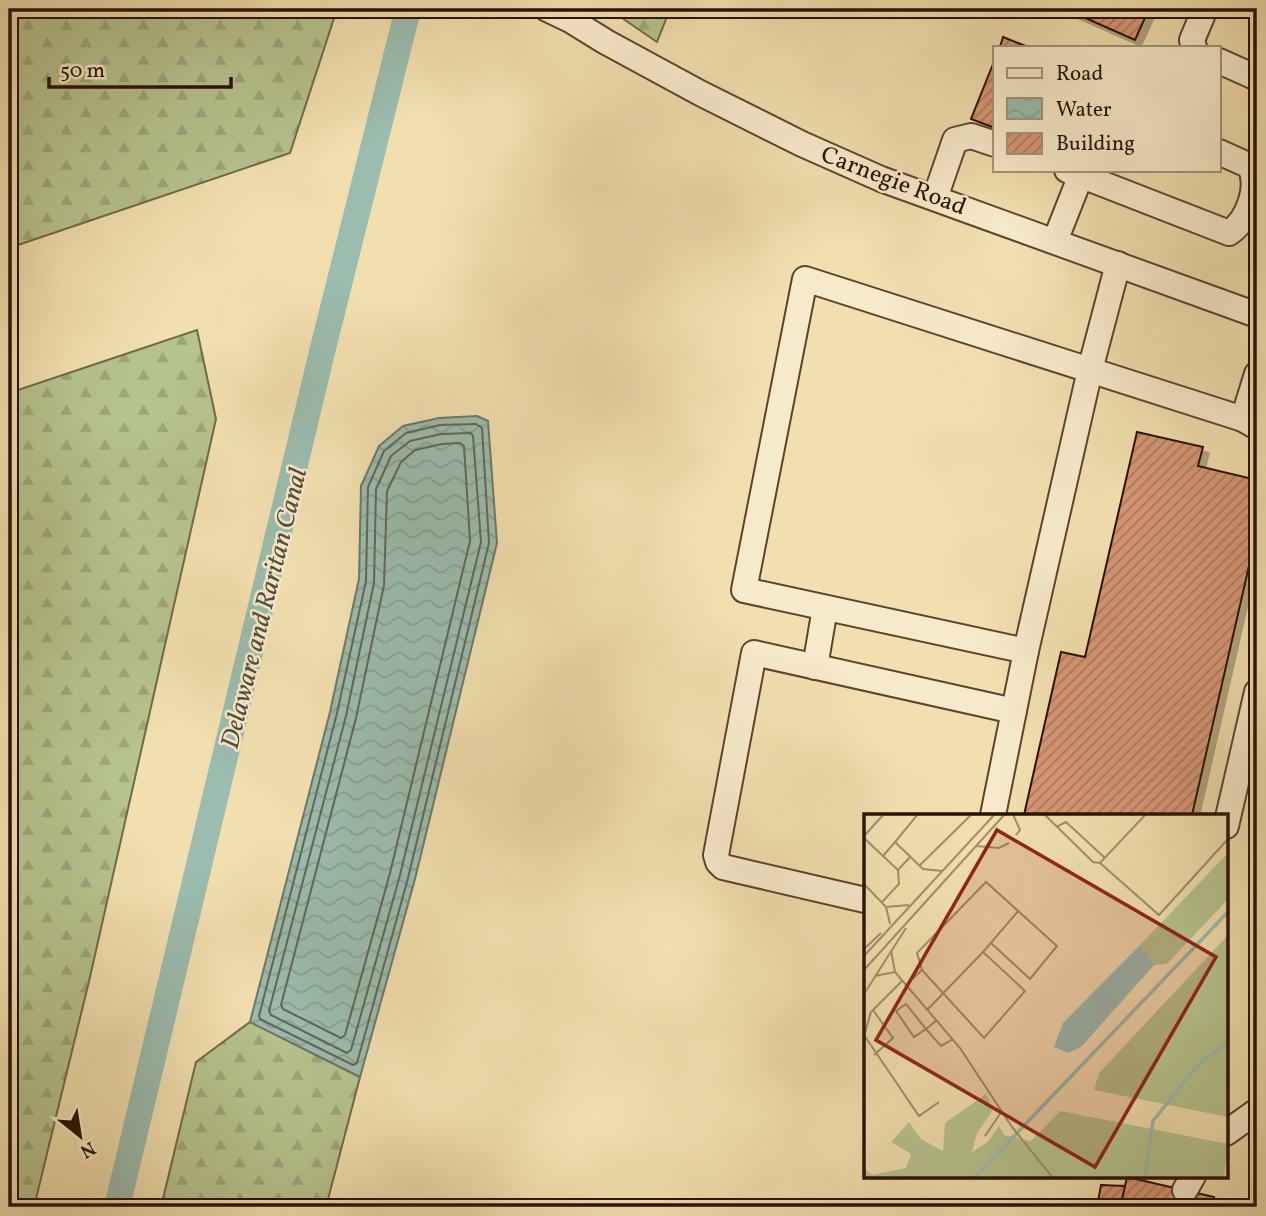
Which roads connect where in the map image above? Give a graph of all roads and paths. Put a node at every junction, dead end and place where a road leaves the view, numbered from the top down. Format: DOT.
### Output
graph roads {
  1 [pos="547,9"];
  2 [pos="1205,9"];
  3 [pos="1194,46"];
  4 [pos="1220,61"];
  5 [pos="1257,78"];
  6 [pos="993,143"];
  7 [pos="1220,152"];
  8 [pos="1077,172"];
  9 [pos="1079,172"];
  10 [pos="935,198"];
  11 [pos="1055,241"];
  12 [pos="1118,264"];
  13 [pos="1257,315"];
  14 [pos="1090,370"];
  15 [pos="1257,374"];
  16 [pos="1250,423"];
  17 [pos="825,608"];
  18 [pos="1026,651"];
  19 [pos="815,667"];
  20 [pos="1257,692"];
  21 [pos="1014,711"];
  22 [pos="993,814"];
  23 [pos="1228,817"];
  24 [pos="864,900"];
  25 [pos="1257,1111"];
  26 [pos="1228,1132"];
  1 -- 10 [label="street, Carnegie Road"];
  2 -- 3 [label="street"];
  4 -- 5 [label="street"];
  6 -- 10 [label="street"];
  7 -- 9 [label="street"];
  8 -- 11 [label="street"];
  10 -- 11 [label="street, Carnegie Road"];
  11 -- 12 [label="street, Carnegie Road"];
  12 -- 13 [label="street, Carnegie Road"];
  12 -- 14 [label="street"];
  14 -- 16 [label="street"];
  14 -- 17 [label="street"];
  14 -- 18 [label="street"];
  15 -- 16 [label="street"];
  17 -- 18 [label="street"];
  17 -- 19 [label="street"];
  18 -- 21 [label="street"];
  19 -- 21 [label="street"];
  19 -- 24 [label="street"];
  20 -- 23 [label="street"];
  21 -- 22 [label="street"];
  25 -- 26 [label="street"];
}
